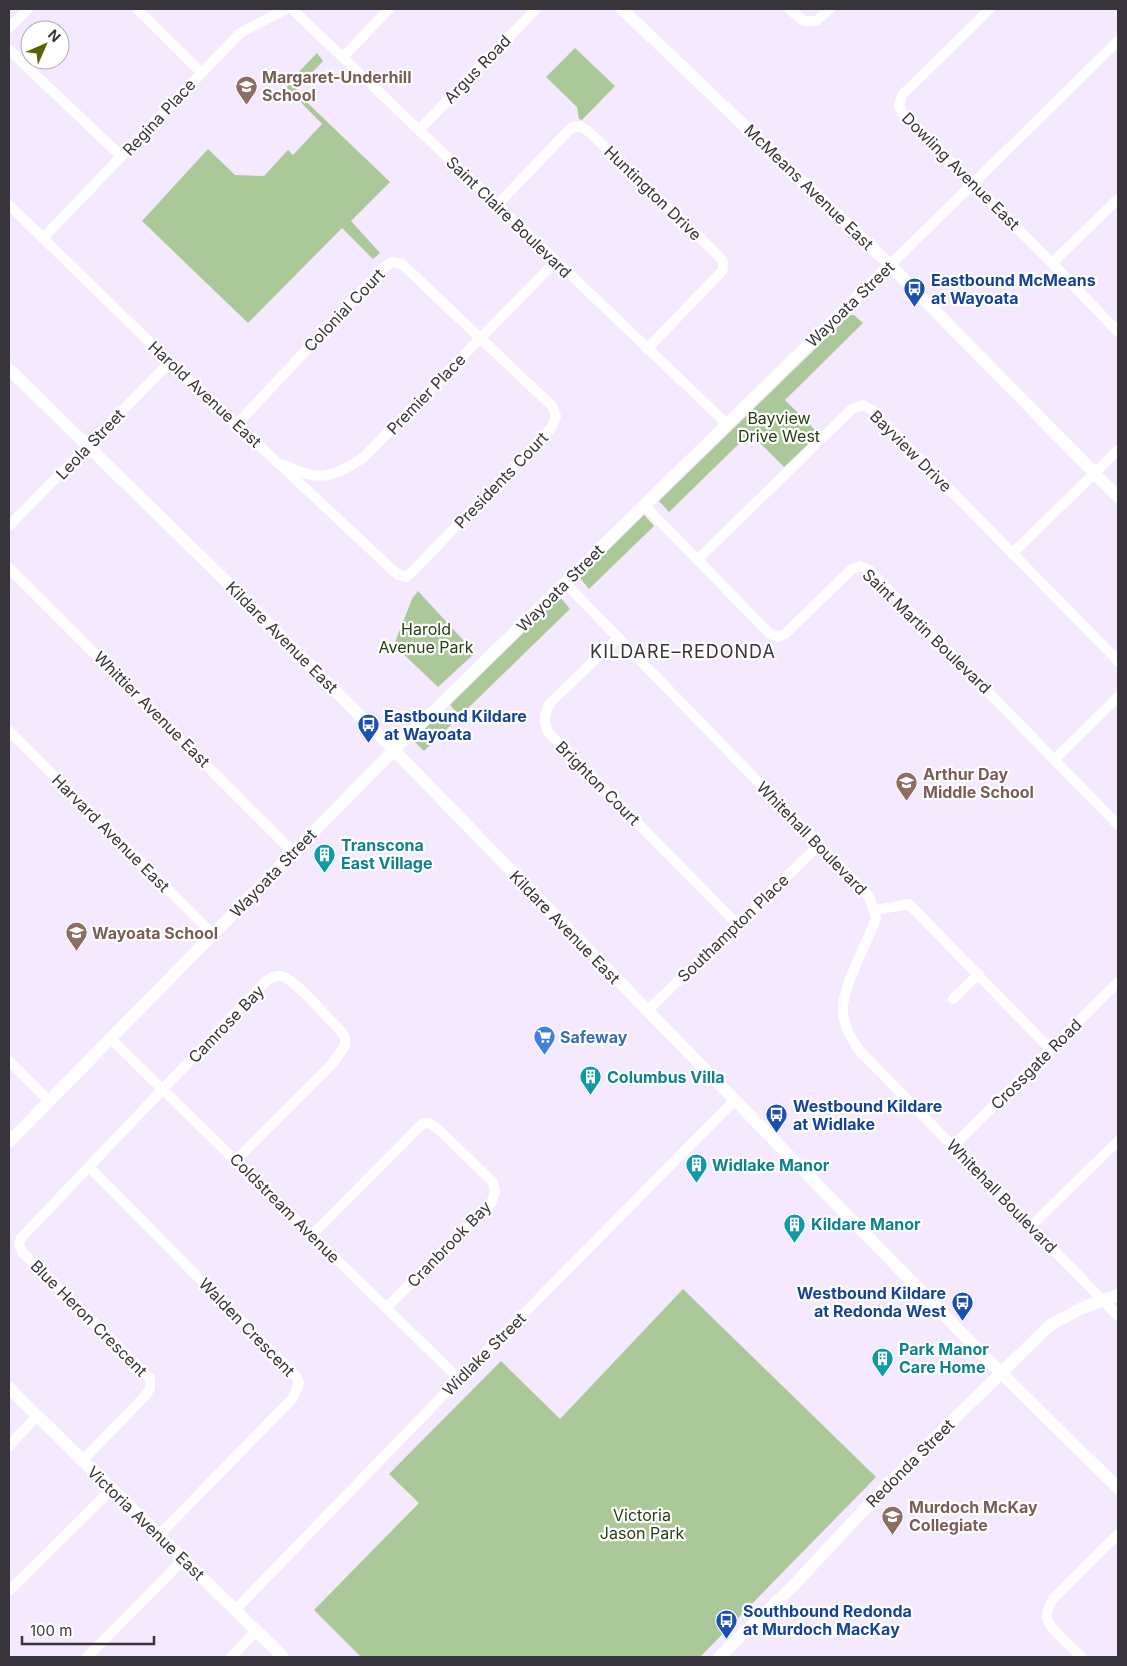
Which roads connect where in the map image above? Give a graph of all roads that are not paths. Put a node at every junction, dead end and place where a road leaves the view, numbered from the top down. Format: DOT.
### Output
graph roads {
  1 [pos="28,9"];
  2 [pos="136,9"];
  3 [pos="286,9"];
  4 [pos="292,9"];
  5 [pos="389,9"];
  6 [pos="536,9"];
  7 [pos="622,9"];
  8 [pos="789,9"];
  9 [pos="830,9"];
  10 [pos="990,9"];
  11 [pos="9,28"];
  12 [pos="1118,41"];
  13 [pos="9,50"];
  14 [pos="343,57"];
  15 [pos="201,72"];
  16 [pos="419,130"];
  17 [pos="121,156"];
  18 [pos="973,183"];
  19 [pos="1118,199"];
  20 [pos="9,205"];
  21 [pos="496,205"];
  22 [pos="43,238"];
  23 [pos="554,262"];
  24 [pos="1052,262"];
  25 [pos="890,264"];
  26 [pos="1118,332"];
  27 [pos="480,338"];
  28 [pos="647,349"];
  29 [pos="170,362"];
  30 [pos="9,369"];
  31 [pos="237,424"];
  32 [pos="727,424"];
  33 [pos="89,446"];
  34 [pos="1118,450"];
  35 [pos="276,461"];
  36 [pos="1094,473"];
  37 [pos="1118,497"];
  38 [pos="644,505"];
  39 [pos="9,526"];
  40 [pos="1012,554"];
  41 [pos="697,560"];
  42 [pos="9,568"];
  43 [pos="406,577"];
  44 [pos="565,582"];
  45 [pos="618,638"];
  46 [pos="1118,661"];
  47 [pos="1118,697"];
  48 [pos="9,731"];
  49 [pos="394,750"];
  50 [pos="1055,759"];
  51 [pos="1118,825"];
  52 [pos="819,845"];
  53 [pos="294,852"];
  54 [pos="875,910"];
  55 [pos="737,924"];
  56 [pos="213,934"];
  57 [pos="979,974"];
  58 [pos="1118,982"];
  59 [pos="953,998"];
  60 [pos="647,1011"];
  61 [pos="110,1038"];
  62 [pos="1050,1049"];
  63 [pos="9,1061"];
  64 [pos="164,1090"];
  65 [pos="736,1100"];
  66 [pos="49,1101"];
  67 [pos="1118,1141"];
  68 [pos="9,1142"];
  69 [pos="953,1146"];
  70 [pos="236,1160"];
  71 [pos="89,1167"];
  72 [pos="1032,1226"];
  73 [pos="312,1236"];
  74 [pos="1118,1295"];
  75 [pos="1103,1300"];
  76 [pos="386,1308"];
  77 [pos="1118,1316"];
  78 [pos="1002,1372"];
  79 [pos="459,1379"];
  80 [pos="9,1388"];
  81 [pos="36,1417"];
  82 [pos="9,1446"];
  83 [pos="82,1461"];
  84 [pos="1118,1488"];
  85 [pos="111,1490"];
  86 [pos="1118,1534"];
  87 [pos="158,1536"];
  88 [pos="183,1560"];
  89 [pos="9,1591"];
  90 [pos="235,1610"];
  91 [pos="256,1631"];
  92 [pos="87,1657"];
  93 [pos="231,1657"];
  94 [pos="283,1657"];
  95 [pos="720,1657"];
  96 [pos="1082,1657"];
  1 -- 11 [label="street"];
  2 -- 15 [label="street"];
  3 -- 15 [label="street, Regina Place"];
  4 -- 14 [label="street, Saint Claire Boulevard"];
  5 -- 14 [label="street"];
  6 -- 16 [label="street, Argus Road"];
  7 -- 25 [label="street, McMeans Avenue East"];
  8 -- 9 [label="street"];
  10 -- 18 [label="street, Dowling Avenue East"];
  12 -- 18 [label="street, Wayoata Street"];
  13 -- 17 [label="street"];
  14 -- 16 [label="street, Saint Claire Boulevard"];
  15 -- 17 [label="street, Regina Place"];
  16 -- 21 [label="street, Saint Claire Boulevard"];
  17 -- 22 [label="street, Regina Place"];
  18 -- 24 [label="street, Dowling Avenue East"];
  18 -- 25 [label="street, Wayoata Street"];
  19 -- 24 [label="street"];
  20 -- 22 [label="street, Harold Avenue East"];
  21 -- 23 [label="street, Saint Claire Boulevard"];
  21 -- 28 [label="street, Huntington Drive"];
  22 -- 29 [label="street, Harold Avenue East"];
  23 -- 27 [label="street, Premier Place"];
  23 -- 28 [label="street, Saint Claire Boulevard"];
  24 -- 26 [label="street, Dowling Avenue East"];
  25 -- 32 [label="street, Wayoata Street"];
  25 -- 36 [label="street, McMeans Avenue East"];
  27 -- 31 [label="street, Colonial Court"];
  27 -- 35 [label="street, Premier Place"];
  27 -- 43 [label="street, Presidents Court"];
  28 -- 32 [label="street, Saint Claire Boulevard"];
  29 -- 31 [label="street, Harold Avenue East"];
  29 -- 33 [label="street, Leola Street"];
  30 -- 33 [label="street, Kildare Avenue East"];
  31 -- 35 [label="street, Harold Avenue East"];
  32 -- 38 [label="street, Wayoata Street"];
  33 -- 39 [label="street, Leola Street"];
  33 -- 49 [label="street, Kildare Avenue East"];
  34 -- 36 [label="street"];
  35 -- 43 [label="street, Harold Avenue East"];
  36 -- 37 [label="street, McMeans Avenue East"];
  36 -- 40 [label="street"];
  38 -- 41 [label="street, Saint Martin Boulevard"];
  38 -- 44 [label="street, Wayoata Street"];
  40 -- 41 [label="street, Bayview Drive"];
  40 -- 46 [label="street, Bayview Drive"];
  41 -- 50 [label="street, Saint Martin Boulevard"];
  42 -- 53 [label="street, Whittier Avenue East"];
  44 -- 45 [label="street, Whitehall Boulevard"];
  44 -- 49 [label="street, Wayoata Street"];
  45 -- 52 [label="street, Whitehall Boulevard"];
  45 -- 55 [label="street, Brighton Court"];
  47 -- 50 [label="street"];
  48 -- 56 [label="street, Harvard Avenue East"];
  49 -- 53 [label="street, Wayoata Street"];
  49 -- 60 [label="street, Kildare Avenue East"];
  50 -- 51 [label="street, Saint Martin Boulevard"];
  52 -- 54 [label="street, Whitehall Boulevard"];
  52 -- 55 [label="street, Southampton Place"];
  53 -- 56 [label="street, Wayoata Street"];
  54 -- 57 [label="street"];
  54 -- 69 [label="street, Whitehall Boulevard"];
  55 -- 60 [label="street, Southampton Place"];
  56 -- 61 [label="street, Wayoata Street"];
  57 -- 59 [label="street"];
  57 -- 62 [label="street"];
  58 -- 62 [label="street, Crossgate Road"];
  60 -- 65 [label="street, Kildare Avenue East"];
  61 -- 64 [label="street, Coldstream Avenue"];
  61 -- 66 [label="street, Wayoata Street"];
  62 -- 69 [label="street, Crossgate Road"];
  63 -- 66 [label="street"];
  64 -- 70 [label="street, Coldstream Avenue"];
  64 -- 70 [label="street, Camrose Bay"];
  64 -- 71 [label="street, Blue Heron Crescent"];
  65 -- 78 [label="street, Kildare Avenue East"];
  65 -- 79 [label="street, Widlake Street"];
  66 -- 68 [label="street, Wayoata Street"];
  67 -- 72 [label="street"];
  69 -- 72 [label="street, Whitehall Boulevard"];
  70 -- 73 [label="street, Coldstream Avenue"];
  71 -- 83 [label="street, Blue Heron Crescent"];
  71 -- 87 [label="street, Walden Crescent"];
  72 -- 75 [label="street, Whitehall Boulevard"];
  73 -- 76 [label="street, Coldstream Avenue"];
  73 -- 76 [label="street, Cranbrook Bay"];
  74 -- 75 [label="street, Redonda Street"];
  75 -- 77 [label="street, Whitehall Boulevard"];
  75 -- 78 [label="street, Redonda Street"];
  76 -- 79 [label="street, Coldstream Avenue"];
  78 -- 84 [label="street, Kildare Avenue East"];
  78 -- 95 [label="street, Redonda Street"];
  79 -- 90 [label="street, Widlake Street"];
  80 -- 81 [label="street, Victoria Avenue East"];
  81 -- 82 [label="street"];
  81 -- 83 [label="street, Victoria Avenue East"];
  83 -- 85 [label="street, Victoria Avenue East"];
  85 -- 87 [label="street, Victoria Avenue East"];
  85 -- 89 [label="street"];
  86 -- 96 [label="street"];
  87 -- 88 [label="street, Victoria Avenue East"];
  88 -- 90 [label="street, Victoria Avenue East"];
  88 -- 92 [label="street"];
  90 -- 91 [label="street, Victoria Avenue East"];
  91 -- 93 [label="street"];
  91 -- 94 [label="street, Victoria Avenue East"];
}
